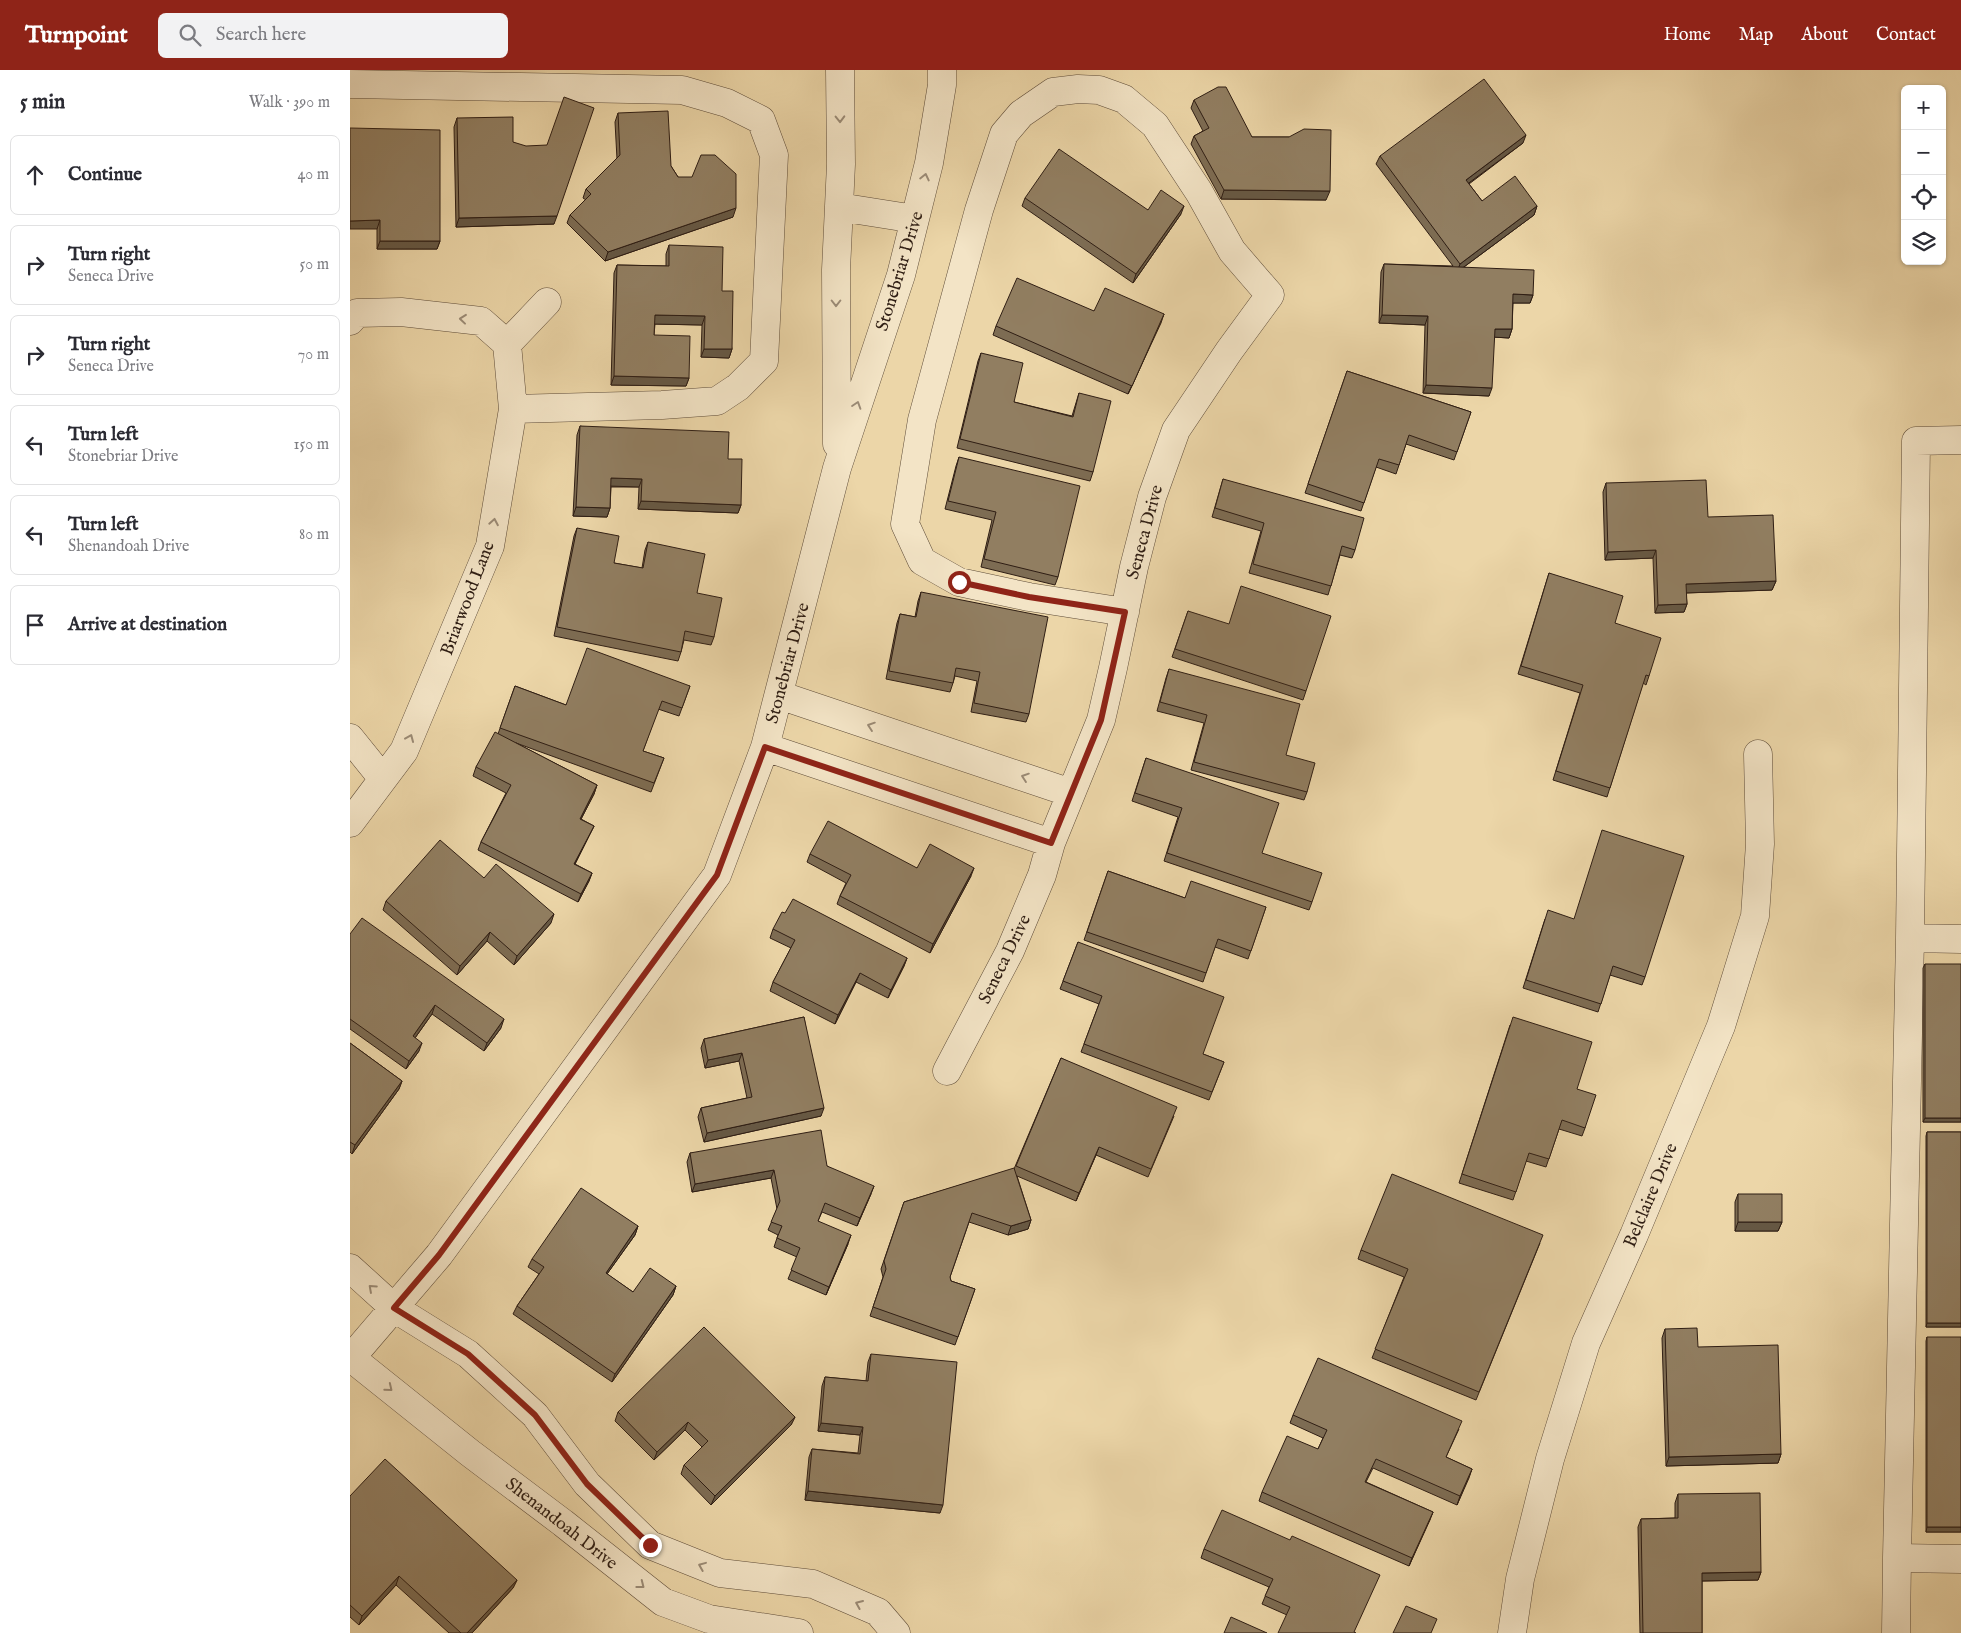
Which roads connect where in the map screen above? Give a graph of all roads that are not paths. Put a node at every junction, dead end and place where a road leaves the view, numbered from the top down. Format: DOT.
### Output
graph roads {
  1 [pos="840,70"];
  2 [pos="942,70"];
  3 [pos="350,84"];
  4 [pos="839,208"];
  5 [pos="916,219"];
  6 [pos="547,302"];
  7 [pos="350,321"];
  8 [pos="507,344"];
  9 [pos="513,409"];
  10 [pos="1961,440"];
  11 [pos="837,468"];
  12 [pos="1125,612"];
  13 [pos="779,695"];
  14 [pos="350,738"];
  15 [pos="765,747"];
  16 [pos="1758,754"];
  17 [pos="384,779"];
  18 [pos="1071,793"];
  19 [pos="350,823"];
  20 [pos="1051,843"];
  21 [pos="1910,938"];
  22 [pos="1961,939"];
  23 [pos="947,1071"];
  24 [pos="350,1268"];
  25 [pos="394,1308"];
  26 [pos="350,1357"];
  27 [pos="1897,1558"];
  28 [pos="1961,1559"];
  29 [pos="799,1633"];
  30 [pos="896,1633"];
  31 [pos="1512,1633"];
  32 [pos="1896,1633"];
  1 -- 4 [label="street, Stonebriar Drive, one-way"];
  5 -- 2 [label="street, Stonebriar Drive, one-way"];
  3 -- 9 [label="street"];
  4 -- 5 [label="street"];
  4 -- 11 [label="street, Stonebriar Drive, one-way"];
  11 -- 5 [label="street, Stonebriar Drive, one-way"];
  6 -- 8 [label="street"];
  8 -- 7 [label="street, one-way"];
  8 -- 9 [label="street, Briarwood Lane"];
  17 -- 9 [label="street, Briarwood Lane, one-way"];
  10 -- 21 [label="street"];
  11 -- 13 [label="street, Stonebriar Drive"];
  12 -- 12 [label="street, Seneca Drive"];
  12 -- 18 [label="street, Seneca Drive"];
  13 -- 15 [label="street, Stonebriar Drive"];
  18 -- 13 [label="street, one-way"];
  14 -- 17 [label="street"];
  15 -- 20 [label="street"];
  15 -- 25 [label="street, Stonebriar Drive"];
  16 -- 31 [label="street, Belclaire Drive"];
  17 -- 19 [label="street, Briarwood Lane"];
  18 -- 20 [label="street, Seneca Drive"];
  20 -- 23 [label="street, Seneca Drive"];
  21 -- 22 [label="street"];
  21 -- 27 [label="street"];
  25 -- 24 [label="street, one-way"];
  25 -- 26 [label="street, Stonebriar Drive"];
  30 -- 25 [label="street, one-way"];
  26 -- 29 [label="street, Shenandoah Drive, one-way"];
  27 -- 28 [label="street"];
  27 -- 32 [label="street"];
}
